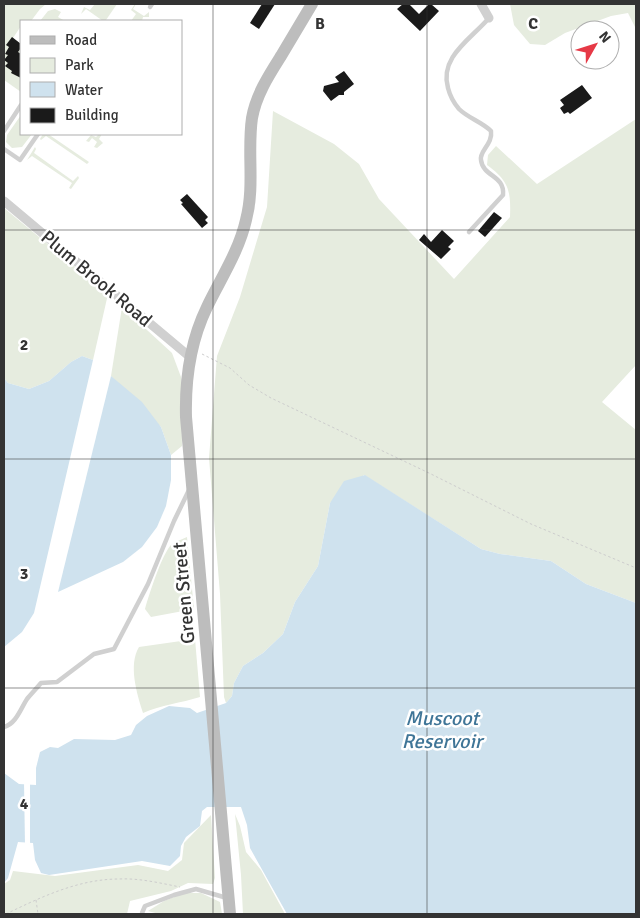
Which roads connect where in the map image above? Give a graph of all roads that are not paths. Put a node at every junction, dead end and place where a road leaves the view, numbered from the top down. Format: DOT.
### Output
graph roads {
  1 [pos="312,4"];
  2 [pos="481,4"];
  3 [pos="489,18"];
  4 [pos="20,107"];
  5 [pos="4,131"];
  6 [pos="37,135"];
  7 [pos="6,150"];
  8 [pos="4,157"];
  9 [pos="4,201"];
  10 [pos="469,232"];
  11 [pos="190,354"];
  12 [pos="192,485"];
  13 [pos="4,727"];
  14 [pos="229,898"];
  15 [pos="142,913"];
  16 [pos="230,914"];
  1 -- 11 [label="main road, Green Street"];
  2 -- 3 [label="street"];
  3 -- 10 [label="lane"];
  4 -- 5 [label="lane"];
  6 -- 7 [label="lane"];
  7 -- 8 [label="lane"];
  9 -- 11 [label="street, Plum Brook Road"];
  11 -- 12 [label="main road, Green Street"];
  12 -- 13 [label="lane"];
  12 -- 14 [label="main road, Green Street"];
  14 -- 15 [label="lane"];
  14 -- 16 [label="main road, Green Street"];
}
